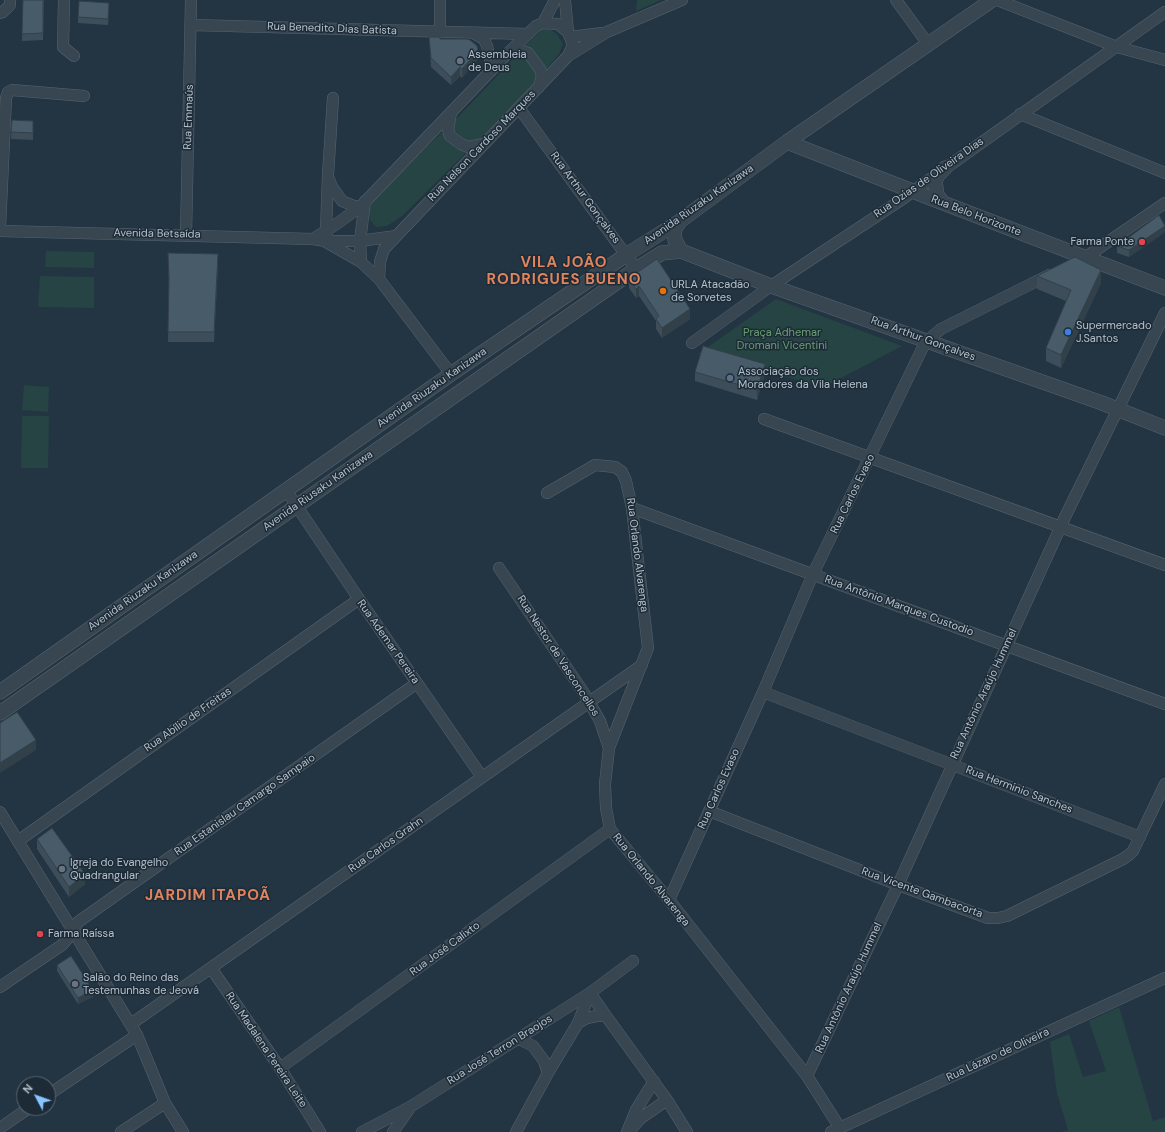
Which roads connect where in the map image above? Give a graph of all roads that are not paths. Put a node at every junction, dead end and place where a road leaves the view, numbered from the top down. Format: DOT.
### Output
graph roads {
  1 [pos="10,0"];
  2 [pos="64,0"];
  3 [pos="191,0"];
  4 [pos="440,0"];
  5 [pos="555,0"];
  6 [pos="565,0"];
  7 [pos="682,0"];
  8 [pos="896,0"];
  9 [pos="992,0"];
  10 [pos="997,0"];
  11 [pos="1165,12"];
  12 [pos="0,13"];
  13 [pos="542,23"];
  14 [pos="191,25"];
  15 [pos="440,32"];
  16 [pos="607,32"];
  17 [pos="473,33"];
  18 [pos="528,34"];
  19 [pos="569,34"];
  20 [pos="928,44"];
  21 [pos="1117,47"];
  22 [pos="507,54"];
  23 [pos="74,56"];
  24 [pos="568,56"];
  25 [pos="1165,60"];
  26 [pos="490,71"];
  27 [pos="538,87"];
  28 [pos="84,96"];
  29 [pos="334,98"];
  30 [pos="519,108"];
  31 [pos="451,112"];
  32 [pos="1020,114"];
  33 [pos="787,142"];
  34 [pos="484,144"];
  35 [pos="945,168"];
  36 [pos="1165,173"];
  37 [pos="328,175"];
  38 [pos="912,192"];
  39 [pos="942,203"];
  40 [pos="1165,203"];
  41 [pos="363,208"];
  42 [pos="680,221"];
  43 [pos="0,228"];
  44 [pos="0,231"];
  45 [pos="186,235"];
  46 [pos="396,236"];
  47 [pos="328,238"];
  48 [pos="360,241"];
  49 [pos="681,251"];
  50 [pos="626,255"];
  51 [pos="1086,257"];
  52 [pos="361,262"];
  53 [pos="1072,264"];
  54 [pos="636,269"];
  55 [pos="1059,270"];
  56 [pos="379,278"];
  57 [pos="771,286"];
  58 [pos="1165,288"];
  59 [pos="1165,313"];
  60 [pos="927,341"];
  61 [pos="692,343"];
  62 [pos="451,374"];
  63 [pos="1118,410"];
  64 [pos="764,419"];
  65 [pos="1165,428"];
  66 [pos="870,458"];
  67 [pos="286,490"];
  68 [pos="548,493"];
  69 [pos="297,506"];
  70 [pos="632,508"];
  71 [pos="1061,526"];
  72 [pos="1165,565"];
  73 [pos="499,568"];
  74 [pos="813,574"];
  75 [pos="359,599"];
  76 [pos="1006,646"];
  77 [pos="642,665"];
  78 [pos="417,683"];
  79 [pos="0,692"];
  80 [pos="763,692"];
  81 [pos="589,702"];
  82 [pos="1165,704"];
  83 [pos="0,713"];
  84 [pos="609,748"];
  85 [pos="952,764"];
  86 [pos="482,778"];
  87 [pos="1165,784"];
  88 [pos="709,811"];
  89 [pos="0,812"];
  90 [pos="610,829"];
  91 [pos="1140,837"];
  92 [pos="18,841"];
  93 [pos="898,885"];
  94 [pos="669,900"];
  95 [pos="73,932"];
  96 [pos="633,961"];
  97 [pos="211,968"];
  98 [pos="1165,978"];
  99 [pos="0,987"];
  100 [pos="590,994"];
  101 [pos="606,1016"];
  102 [pos="578,1023"];
  103 [pos="131,1024"];
  104 [pos="137,1035"];
  105 [pos="516,1040"];
  106 [pos="280,1068"];
  107 [pos="548,1073"];
  108 [pos="807,1076"];
  109 [pos="654,1080"];
  110 [pos="56,1090"];
  111 [pos="667,1100"];
  112 [pos="164,1103"];
  113 [pos="410,1107"];
  114 [pos="17,1116"];
  115 [pos="0,1128"];
  116 [pos="836,1130"];
  117 [pos="121,1132"];
  118 [pos="183,1132"];
  119 [pos="320,1132"];
  120 [pos="362,1132"];
  121 [pos="393,1132"];
  122 [pos="516,1132"];
  123 [pos="628,1132"];
  124 [pos="687,1132"];
  1 -- 12 [label="street"];
  2 -- 23 [label="street"];
  3 -- 14 [label="street, Rua Emmaús"];
  4 -- 15 [label="street"];
  5 -- 13 [label="street"];
  6 -- 19 [label="street"];
  7 -- 16 [label="street, Rua Nelson Cardoso Marques"];
  8 -- 20 [label="street"];
  9 -- 20 [label="street, Avenida Riuzaku Kanizawa"];
  10 -- 21 [label="street"];
  11 -- 21 [label="street, Rua Ozias de Oliveira Dias"];
  13 -- 18 [label="street"];
  13 -- 19 [label="street"];
  14 -- 15 [label="street, Rua Benedito Dias Batista"];
  14 -- 45 [label="street, Rua Emmaús"];
  15 -- 17 [label="street, Rua Benedito Dias Batista"];
  16 -- 19 [label="street, Rua Nelson Cardoso Marques"];
  16 -- 24 [label="street, Rua Nelson Cardoso Marques"];
  17 -- 18 [label="street, Rua Benedito Dias Batista"];
  17 -- 26 [label="street"];
  18 -- 22 [label="street"];
  19 -- 24 [label="street"];
  20 -- 33 [label="street, Avenida Riuzaku Kanizawa"];
  21 -- 25 [label="street"];
  21 -- 32 [label="street, Rua Ozias de Oliveira Dias"];
  22 -- 26 [label="street"];
  22 -- 27 [label="street"];
  24 -- 27 [label="street, Rua Nelson Cardoso Marques"];
  26 -- 31 [label="street"];
  27 -- 30 [label="street, Rua Nelson Cardoso Marques"];
  28 -- 43 [label="street"];
  29 -- 37 [label="street"];
  30 -- 34 [label="street, Rua Nelson Cardoso Marques"];
  30 -- 50 [label="street, Rua Arthur Gonçalves"];
  31 -- 34 [label="street"];
  31 -- 41 [label="street"];
  32 -- 35 [label="street, Rua Ozias de Oliveira Dias"];
  32 -- 36 [label="street"];
  33 -- 38 [label="street, Rua Belo Horizonte"];
  33 -- 42 [label="street, Avenida Riuzaku Kanizawa"];
  34 -- 46 [label="street, Rua Nelson Cardoso Marques"];
  35 -- 38 [label="street, Rua Ozias de Oliveira Dias"];
  35 -- 39 [label="street"];
  37 -- 41 [label="street"];
  37 -- 47 [label="street"];
  38 -- 39 [label="street, Rua Belo Horizonte"];
  38 -- 57 [label="street, Rua Ozias de Oliveira Dias"];
  39 -- 51 [label="street, Rua Belo Horizonte"];
  40 -- 51 [label="street"];
  41 -- 46 [label="street"];
  41 -- 47 [label="street"];
  41 -- 48 [label="street"];
  42 -- 49 [label="street"];
  42 -- 50 [label="street, Avenida Riuzaku Kanizawa"];
  44 -- 45 [label="street, Avenida Betsaída"];
  45 -- 47 [label="street, Avenida Betsaída"];
  46 -- 48 [label="street"];
  46 -- 56 [label="street, Rua Nelson Cardoso Marques"];
  47 -- 48 [label="street"];
  47 -- 52 [label="street"];
  48 -- 52 [label="street"];
  49 -- 54 [label="street, Rua Arthur Gonçalves"];
  49 -- 57 [label="street, Rua Arthur Gonçalves"];
  50 -- 54 [label="street, Rua Arthur Gonçalves"];
  50 -- 62 [label="street, Avenida Riuzaku Kanizawa"];
  51 -- 53 [label="street"];
  51 -- 58 [label="street, Rua Belo Horizonte"];
  52 -- 56 [label="street"];
  54 -- 69 [label="street, Avenida Riusaku Kanizawa"];
  55 -- 60 [label="street, Rua Carlos Evaso"];
  56 -- 62 [label="street"];
  57 -- 60 [label="street, Rua Arthur Gonçalves"];
  57 -- 61 [label="street, Rua Ozias de Oliveira Dias"];
  59 -- 63 [label="street, Rua Antônio Araújo Hummel"];
  60 -- 63 [label="street, Rua Arthur Gonçalves"];
  60 -- 66 [label="street, Rua Carlos Evaso"];
  62 -- 67 [label="street, Avenida Riuzaku Kanizawa"];
  63 -- 65 [label="street, Rua Arthur Gonçalves"];
  63 -- 71 [label="street, Rua Antônio Araújo Hummel"];
  64 -- 66 [label="street"];
  66 -- 71 [label="street"];
  66 -- 74 [label="street, Rua Carlos Evaso"];
  67 -- 69 [label="street"];
  67 -- 79 [label="street, Avenida Riuzaku Kanizawa"];
  68 -- 70 [label="street, Rua Orlando Alvarenga"];
  69 -- 75 [label="street, Rua Ademar Pereira"];
  69 -- 83 [label="street, Avenida Riusaku Kanizawa"];
  70 -- 74 [label="street, Rua Antônio Marques Custodio"];
  70 -- 77 [label="street, Rua Orlando Alvarenga"];
  71 -- 72 [label="street"];
  71 -- 76 [label="street, Rua Antônio Araújo Hummel"];
  73 -- 81 [label="street, Rua Nestor de Vasconcellos"];
  74 -- 76 [label="street, Rua Antônio Marques Custodio"];
  74 -- 80 [label="street, Rua Carlos Evaso"];
  75 -- 78 [label="street, Rua Ademar Pereira"];
  75 -- 92 [label="street, Rua Abílio de Freitas"];
  76 -- 82 [label="street, Rua Antônio Marques Custodio"];
  76 -- 85 [label="street, Rua Antônio Araújo Hummel"];
  77 -- 81 [label="street, Rua Carlos Grahn"];
  77 -- 84 [label="street, Rua Orlando Alvarenga"];
  78 -- 86 [label="street, Rua Ademar Pereira"];
  78 -- 95 [label="street, Rua Estanislau Camargo Sampaio"];
  80 -- 85 [label="street, Rua Herminio Sanches"];
  80 -- 88 [label="street, Rua Carlos Evaso"];
  81 -- 84 [label="street, Rua Nestor de Vasconcellos"];
  81 -- 86 [label="street, Rua Carlos Grahn"];
  84 -- 90 [label="street, Rua Orlando Alvarenga"];
  85 -- 91 [label="street, Rua Herminio Sanches"];
  85 -- 93 [label="street, Rua Antônio Araújo Hummel"];
  86 -- 97 [label="street, Rua Carlos Grahn"];
  87 -- 91 [label="street"];
  88 -- 93 [label="street, Rua Vicente Gambacorta"];
  88 -- 94 [label="street, Rua Carlos Evaso"];
  89 -- 92 [label="street"];
  90 -- 94 [label="street, Rua Orlando Alvarenga"];
  90 -- 106 [label="street, Rua José Calixto"];
  91 -- 93 [label="street, Rua Vicente Gambacorta"];
  92 -- 95 [label="street"];
  93 -- 108 [label="street, Rua Antônio Araújo Hummel"];
  94 -- 108 [label="street, Rua Orlando Alvarenga"];
  95 -- 99 [label="street, Rua Estanislau Camargo Sampaio"];
  95 -- 103 [label="street"];
  96 -- 100 [label="street, Rua José Terron Braojos"];
  97 -- 103 [label="street, Rua Carlos Grahn"];
  97 -- 106 [label="street, Rua Madalena Pereira Leite"];
  98 -- 116 [label="street, Rua Lázaro de Oliveira"];
  100 -- 101 [label="street"];
  100 -- 102 [label="street"];
  100 -- 105 [label="street, Rua José Terron Braojos"];
  101 -- 102 [label="street"];
  101 -- 109 [label="street"];
  102 -- 107 [label="street"];
  103 -- 104 [label="street"];
  104 -- 110 [label="street"];
  104 -- 112 [label="street"];
  105 -- 107 [label="street"];
  105 -- 113 [label="street, Rua José Terron Braojos"];
  106 -- 119 [label="street, Rua Madalena Pereira Leite"];
  107 -- 122 [label="street"];
  108 -- 116 [label="street, Rua Orlando Alvarenga"];
  109 -- 111 [label="street"];
  109 -- 123 [label="street"];
  111 -- 123 [label="street"];
  111 -- 124 [label="street"];
  112 -- 117 [label="street"];
  112 -- 118 [label="street"];
  113 -- 120 [label="street, Rua José Terron Braojos"];
  113 -- 121 [label="street"];
  114 -- 115 [label="street"];
}
